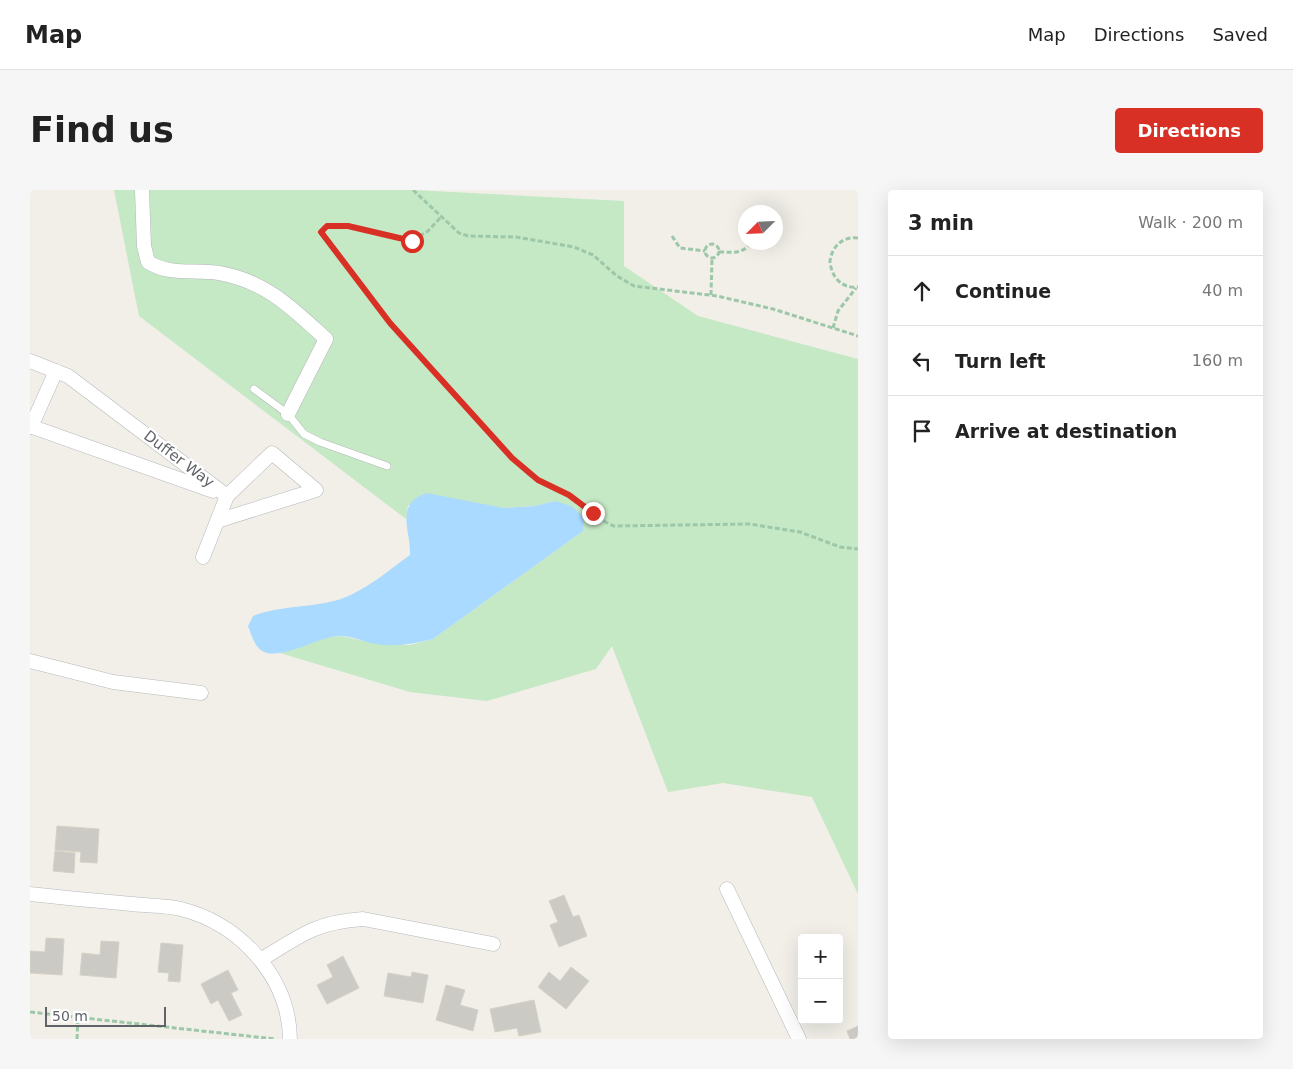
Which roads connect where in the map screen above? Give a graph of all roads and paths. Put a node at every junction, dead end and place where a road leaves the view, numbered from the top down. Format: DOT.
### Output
graph roads {
  1 [pos="142,190"];
  2 [pos="413,190"];
  3 [pos="440,218"];
  4 [pos="672,236"];
  5 [pos="858,238"];
  6 [pos="742,250"];
  7 [pos="705,251"];
  8 [pos="719,252"];
  9 [pos="712,258"];
  10 [pos="857,287"];
  11 [pos="711,295"];
  12 [pos="833,328"];
  13 [pos="858,336"];
  14 [pos="30,361"];
  15 [pos="56,371"];
  16 [pos="254,389"];
  17 [pos="288,414"];
  18 [pos="31,426"];
  19 [pos="387,466"];
  20 [pos="227,496"];
  21 [pos="217,521"];
  22 [pos="858,549"];
  23 [pos="203,557"];
  24 [pos="30,661"];
  25 [pos="201,693"];
  26 [pos="727,889"];
  27 [pos="30,894"];
  28 [pos="493,944"];
  29 [pos="262,959"];
  30 [pos="30,1012"];
  31 [pos="78,1017"];
  32 [pos="76,1039"];
  33 [pos="276,1039"];
  34 [pos="290,1039"];
  35 [pos="799,1039"];
  1 -- 17 [label="street"];
  2 -- 3 [label="path"];
  3 -- 11 [label="path"];
  3 -- 22 [label="path"];
  4 -- 7 [label="path"];
  5 -- 10 [label="path"];
  6 -- 8 [label="path"];
  7 -- 8 [label="path"];
  7 -- 9 [label="path"];
  8 -- 9 [label="path"];
  9 -- 11 [label="path"];
  10 -- 12 [label="path"];
  11 -- 12 [label="path"];
  12 -- 13 [label="path"];
  14 -- 15 [label="street, Duffer Way"];
  15 -- 18 [label="street"];
  15 -- 20 [label="street, Duffer Way"];
  16 -- 17 [label="lane"];
  17 -- 19 [label="lane"];
  18 -- 20 [label="street, Duffer Way"];
  20 -- 21 [label="street"];
  20 -- 21 [label="street"];
  21 -- 23 [label="street"];
  24 -- 25 [label="street"];
  26 -- 35 [label="street"];
  27 -- 29 [label="street"];
  28 -- 29 [label="street"];
  29 -- 34 [label="street"];
  30 -- 31 [label="path"];
  31 -- 32 [label="path"];
  31 -- 33 [label="path"];
}
